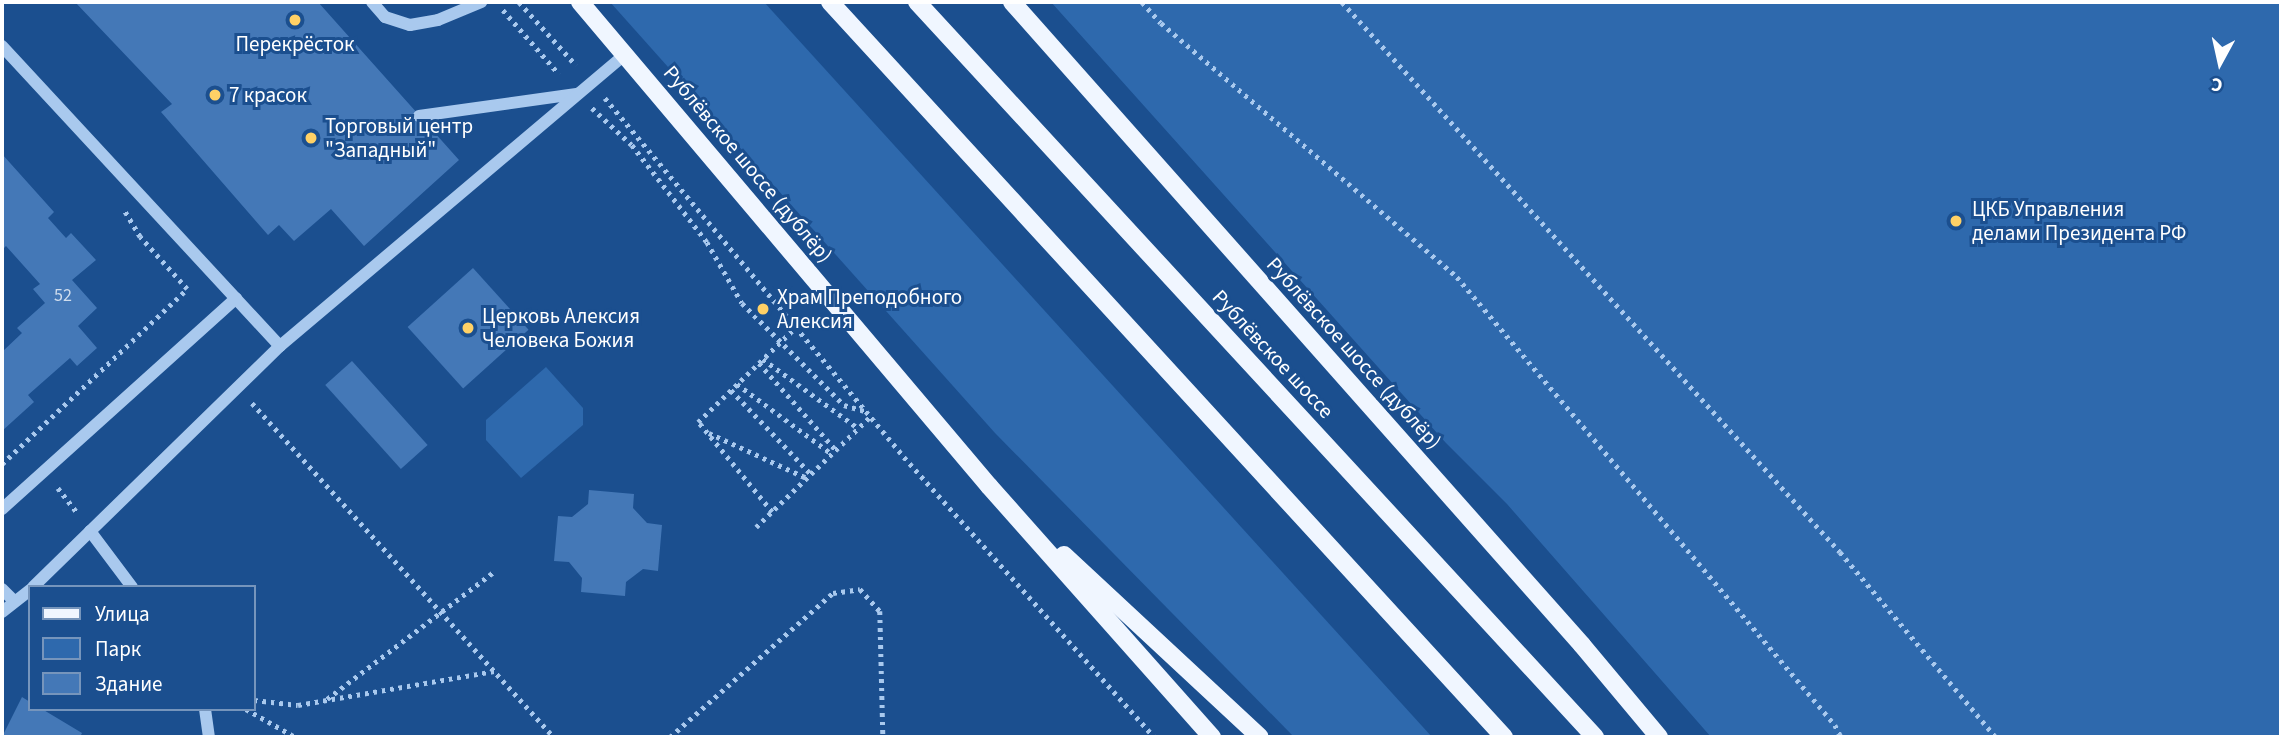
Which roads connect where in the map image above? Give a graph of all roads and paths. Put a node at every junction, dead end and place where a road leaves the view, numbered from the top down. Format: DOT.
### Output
graph roads {
  1 [pos="372,2"];
  2 [pos="453,2"];
  3 [pos="495,2"];
  4 [pos="519,2"];
  5 [pos="580,2"];
  6 [pos="830,2"];
  7 [pos="917,2"];
  8 [pos="1012,2"];
  9 [pos="1142,2"];
  10 [pos="1342,2"];
  11 [pos="475,4"];
  12 [pos="2,46"];
  13 [pos="625,54"];
  14 [pos="591,81"];
  15 [pos="576,93"];
  16 [pos="419,116"];
  17 [pos="126,180"];
  18 [pos="236,298"];
  19 [pos="796,327"];
  20 [pos="782,340"];
  21 [pos="280,346"];
  22 [pos="761,361"];
  23 [pos="737,384"];
  24 [pos="238,387"];
  25 [pos="731,390"];
  26 [pos="866,411"];
  27 [pos="871,416"];
  28 [pos="858,428"];
  29 [pos="707,432"];
  30 [pos="834,452"];
  31 [pos="2,464"];
  32 [pos="44,471"];
  33 [pos="809,476"];
  34 [pos="989,486"];
  35 [pos="2,509"];
  36 [pos="772,512"];
  37 [pos="756,527"];
  38 [pos="90,531"];
  39 [pos="495,570"];
  40 [pos="35,585"];
  41 [pos="130,585"];
  42 [pos="2,589"];
  43 [pos="28,591"];
  44 [pos="14,601"];
  45 [pos="437,611"];
  46 [pos="2,612"];
  47 [pos="494,671"];
  48 [pos="256,700"];
  49 [pos="326,700"];
  50 [pos="205,711"];
  51 [pos="250,711"];
  52 [pos="209,737"];
  53 [pos="295,737"];
  54 [pos="554,737"];
  55 [pos="670,737"];
  56 [pos="883,737"];
  57 [pos="1154,737"];
  58 [pos="1212,737"];
  59 [pos="1260,737"];
  60 [pos="1504,737"];
  61 [pos="1595,737"];
  62 [pos="1659,737"];
  63 [pos="1840,737"];
  64 [pos="1996,737"];
  1 -- 11 [label="lane"];
  2 -- 11 [label="lane"];
  3 -- 15 [label="path"];
  4 -- 14 [label="path"];
  5 -- 13 [label="main road, Рублёвское шоссе (дублёр)"];
  6 -- 60 [label="main road"];
  7 -- 61 [label="main road, Рублёвское шоссе"];
  8 -- 62 [label="main road, Рублёвское шоссе (дублёр)"];
  9 -- 63 [label="path"];
  10 -- 64 [label="path"];
  12 -- 17 [label="lane"];
  13 -- 14 [label="lane"];
  13 -- 34 [label="main road, Рублёвское шоссе (дублёр)"];
  14 -- 15 [label="lane"];
  14 -- 19 [label="path"];
  15 -- 16 [label="lane"];
  15 -- 20 [label="path"];
  15 -- 21 [label="lane"];
  17 -- 18 [label="lane"];
  17 -- 31 [label="path"];
  18 -- 21 [label="lane"];
  18 -- 32 [label="lane"];
  19 -- 20 [label="path"];
  19 -- 26 [label="path"];
  20 -- 22 [label="path"];
  20 -- 26 [label="path"];
  21 -- 24 [label="lane"];
  22 -- 23 [label="path"];
  22 -- 28 [label="path"];
  22 -- 30 [label="path"];
  23 -- 25 [label="path"];
  23 -- 30 [label="path"];
  24 -- 38 [label="lane"];
  24 -- 45 [label="path"];
  25 -- 29 [label="path"];
  25 -- 33 [label="path"];
  26 -- 27 [label="path"];
  27 -- 28 [label="path"];
  27 -- 57 [label="path"];
  28 -- 30 [label="path"];
  29 -- 33 [label="path"];
  29 -- 36 [label="path"];
  30 -- 33 [label="path"];
  32 -- 35 [label="lane"];
  32 -- 38 [label="path"];
  33 -- 36 [label="path"];
  34 -- 58 [label="main road, Рублёвское шоссе (дублёр)"];
  34 -- 59 [label="main road"];
  36 -- 37 [label="path"];
  38 -- 40 [label="lane"];
  38 -- 41 [label="lane"];
  39 -- 45 [label="path"];
  42 -- 44 [label="lane"];
  43 -- 44 [label="lane"];
  44 -- 46 [label="lane"];
  45 -- 47 [label="path"];
  45 -- 49 [label="path"];
  47 -- 49 [label="path"];
  47 -- 54 [label="path"];
  48 -- 49 [label="path"];
  50 -- 52 [label="lane"];
  51 -- 53 [label="path"];
  55 -- 56 [label="path"];
}
